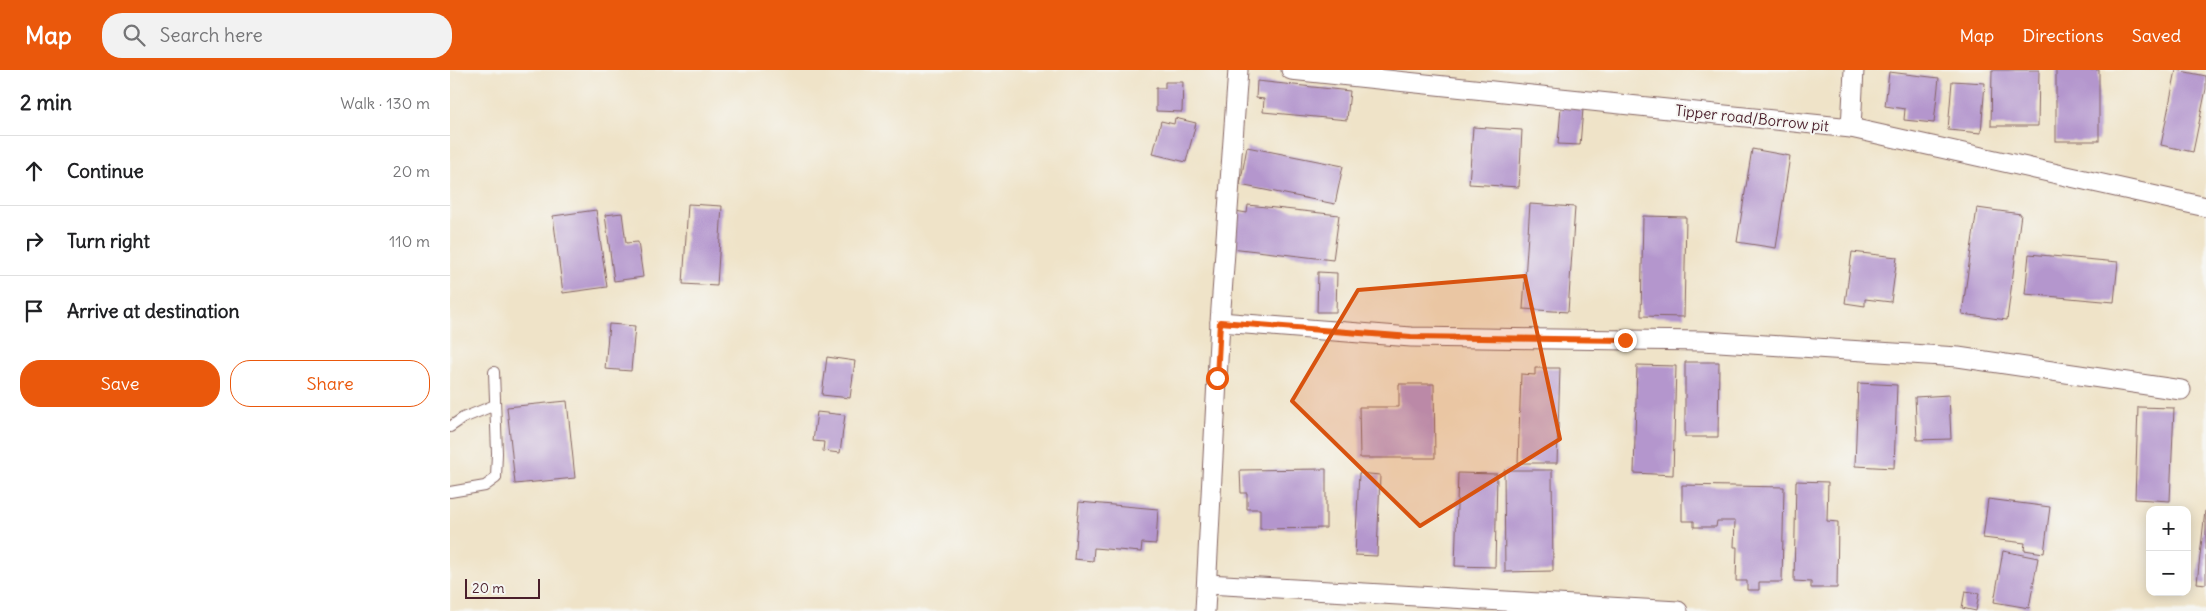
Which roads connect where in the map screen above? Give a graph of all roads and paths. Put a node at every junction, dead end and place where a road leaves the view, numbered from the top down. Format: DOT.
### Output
graph roads {
  1 [pos="1238,70"];
  2 [pos="1291,70"];
  3 [pos="1854,70"];
  4 [pos="1851,128"];
  5 [pos="2206,208"];
  6 [pos="1220,322"];
  7 [pos="494,372"];
  8 [pos="2181,390"];
  9 [pos="495,405"];
  10 [pos="450,427"];
  11 [pos="450,492"];
  12 [pos="1207,584"];
  13 [pos="1205,611"];
  14 [pos="1678,611"];
  1 -- 6 [label="street"];
  2 -- 4 [label="street, Tipper road/Borrow pit"];
  3 -- 4 [label="street"];
  4 -- 5 [label="street, Tipper road/Borrow pit"];
  6 -- 8 [label="street"];
  6 -- 12 [label="street"];
  7 -- 9 [label="lane"];
  9 -- 10 [label="lane"];
  9 -- 11 [label="lane"];
  12 -- 13 [label="street"];
  12 -- 14 [label="street"];
}
